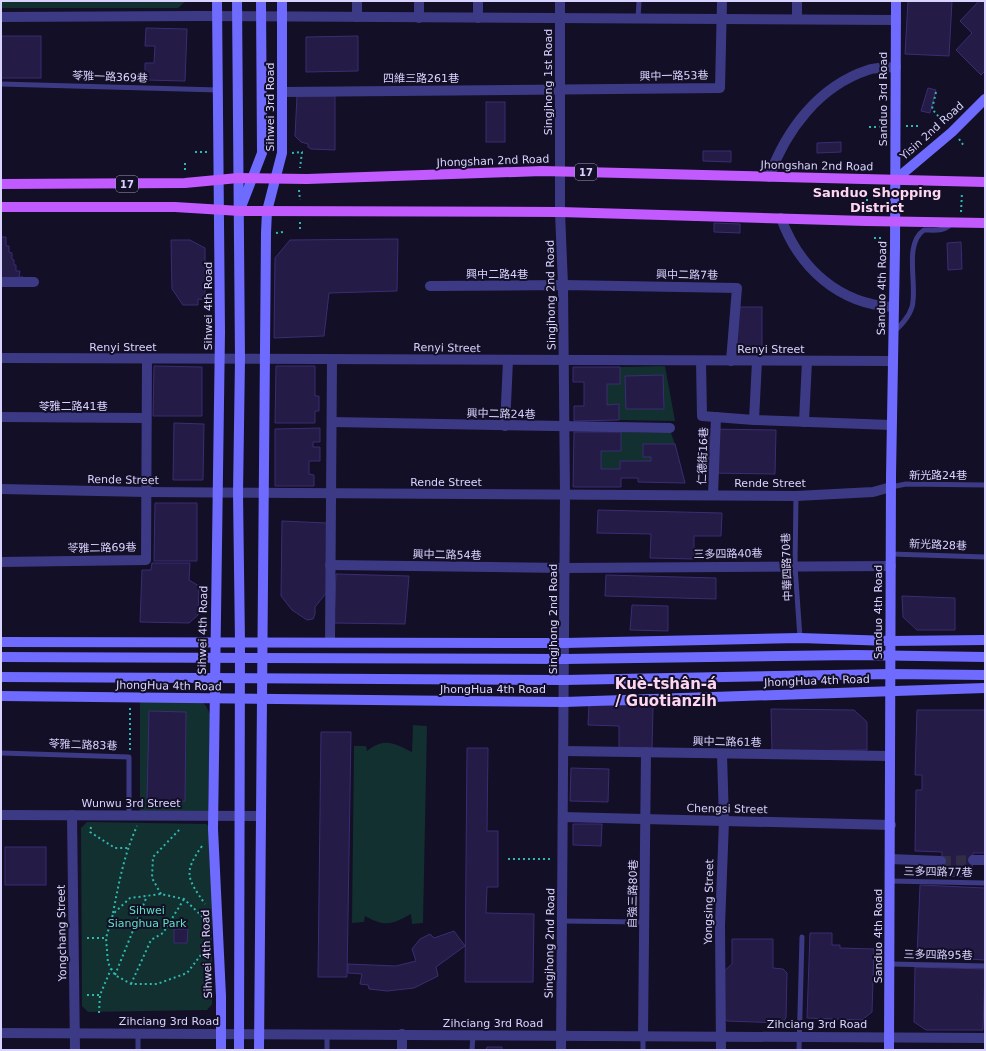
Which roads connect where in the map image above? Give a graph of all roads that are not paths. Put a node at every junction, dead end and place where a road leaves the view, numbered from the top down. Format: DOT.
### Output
graph roads {
  1 [pos="217,1"];
  2 [pos="237,1"];
  3 [pos="261,1"];
  4 [pos="282,1"];
  5 [pos="357,1"];
  6 [pos="419,1"];
  7 [pos="478,1"];
  8 [pos="560,1"];
  9 [pos="639,1"];
  10 [pos="722,1"];
  11 [pos="797,1"];
  12 [pos="896,1"];
  13 [pos="217,16"];
  14 [pos="237,16"];
  15 [pos="1,17"];
  16 [pos="261,17"];
  17 [pos="282,17"];
  18 [pos="357,17"];
  19 [pos="419,18"];
  20 [pos="478,18"];
  21 [pos="560,18"];
  22 [pos="638,18"];
  23 [pos="722,19"];
  24 [pos="797,19"];
  25 [pos="896,20"];
  26 [pos="896,67"];
  27 [pos="1,84"];
  28 [pos="560,89"];
  29 [pos="218,90"];
  30 [pos="282,92"];
  31 [pos="985,99"];
  32 [pos="560,172"];
  33 [pos="769,177"];
  34 [pos="238,178"];
  35 [pos="277,178"];
  36 [pos="218,179"];
  37 [pos="253,179"];
  38 [pos="895,180"];
  39 [pos="985,182"];
  40 [pos="1,184"];
  41 [pos="1,207"];
  42 [pos="220,210"];
  43 [pos="240,211"];
  44 [pos="267,211"];
  45 [pos="560,212"];
  46 [pos="781,218"];
  47 [pos="895,222"];
  48 [pos="956,223"];
  49 [pos="985,223"];
  50 [pos="1,282"];
  51 [pos="34,282"];
  52 [pos="563,285"];
  53 [pos="430,286"];
  54 [pos="893,307"];
  55 [pos="892,335"];
  56 [pos="1,358"];
  57 [pos="147,359"];
  58 [pos="220,359"];
  59 [pos="240,359"];
  60 [pos="266,359"];
  61 [pos="332,359"];
  62 [pos="508,360"];
  63 [pos="564,360"];
  64 [pos="701,361"];
  65 [pos="731,361"];
  66 [pos="757,361"];
  67 [pos="807,361"];
  68 [pos="892,361"];
  69 [pos="716,417"];
  70 [pos="1,418"];
  71 [pos="146,418"];
  72 [pos="754,420"];
  73 [pos="332,422"];
  74 [pos="804,422"];
  75 [pos="892,425"];
  76 [pos="505,426"];
  77 [pos="564,426"];
  78 [pos="670,428"];
  79 [pos="985,485"];
  80 [pos="891,487"];
  81 [pos="1,490"];
  82 [pos="146,492"];
  83 [pos="218,493"];
  84 [pos="238,493"];
  85 [pos="263,493"];
  86 [pos="332,493"];
  87 [pos="565,495"];
  88 [pos="713,495"];
  89 [pos="796,496"];
  90 [pos="891,554"];
  91 [pos="985,557"];
  92 [pos="1,562"];
  93 [pos="330,565"];
  94 [pos="795,566"];
  95 [pos="891,566"];
  96 [pos="564,568"];
  97 [pos="800,638"];
  98 [pos="985,640"];
  99 [pos="890,641"];
  100 [pos="1,642"];
  101 [pos="215,642"];
  102 [pos="330,642"];
  103 [pos="240,643"];
  104 [pos="262,643"];
  105 [pos="565,643"];
  106 [pos="890,656"];
  107 [pos="1,657"];
  108 [pos="215,657"];
  109 [pos="985,657"];
  110 [pos="240,658"];
  111 [pos="262,658"];
  112 [pos="565,659"];
  113 [pos="890,674"];
  114 [pos="985,675"];
  115 [pos="1,677"];
  116 [pos="215,679"];
  117 [pos="239,680"];
  118 [pos="261,680"];
  119 [pos="564,680"];
  120 [pos="985,688"];
  121 [pos="890,690"];
  122 [pos="1,696"];
  123 [pos="215,699"];
  124 [pos="239,699"];
  125 [pos="261,700"];
  126 [pos="564,702"];
  127 [pos="564,751"];
  128 [pos="646,752"];
  129 [pos="1,753"];
  130 [pos="722,754"];
  131 [pos="890,756"];
  132 [pos="1,815"];
  133 [pos="72,815"];
  134 [pos="213,815"];
  135 [pos="129,816"];
  136 [pos="239,816"];
  137 [pos="260,816"];
  138 [pos="563,817"];
  139 [pos="645,819"];
  140 [pos="724,821"];
  141 [pos="891,825"];
  142 [pos="890,859"];
  143 [pos="973,860"];
  144 [pos="985,860"];
  145 [pos="941,861"];
  146 [pos="890,881"];
  147 [pos="985,883"];
  148 [pos="562,922"];
  149 [pos="644,922"];
  150 [pos="802,937"];
  151 [pos="890,964"];
  152 [pos="985,966"];
  153 [pos="1,1033"];
  154 [pos="75,1033"];
  155 [pos="138,1033"];
  156 [pos="221,1034"];
  157 [pos="239,1034"];
  158 [pos="259,1034"];
  159 [pos="327,1034"];
  160 [pos="402,1034"];
  161 [pos="473,1034"];
  162 [pos="561,1035"];
  163 [pos="643,1035"];
  164 [pos="721,1036"];
  165 [pos="799,1036"];
  166 [pos="889,1036"];
  167 [pos="985,1038"];
  168 [pos="75,1050"];
  169 [pos="138,1050"];
  170 [pos="221,1050"];
  171 [pos="239,1050"];
  172 [pos="259,1050"];
  173 [pos="327,1050"];
  174 [pos="402,1050"];
  175 [pos="472,1050"];
  176 [pos="561,1050"];
  177 [pos="643,1050"];
  178 [pos="721,1050"];
  179 [pos="798,1050"];
  180 [pos="889,1050"];
  1 -- 13 [label="street"];
  2 -- 14 [label="street"];
  3 -- 16 [label="street, Sihwei 3rd Road"];
  4 -- 17 [label="street, Sihwei 3rd Road"];
  5 -- 18 [label="street"];
  6 -- 19 [label="street"];
  7 -- 20 [label="street"];
  8 -- 21 [label="street, Singjhong 1st Road"];
  9 -- 22 [label="lane"];
  10 -- 23 [label="street"];
  11 -- 24 [label="street"];
  12 -- 25 [label="street, Sanduo 3rd Road"];
  13 -- 14 [label="street"];
  13 -- 15 [label="street"];
  13 -- 29 [label="street"];
  14 -- 16 [label="street"];
  14 -- 34 [label="street"];
  16 -- 17 [label="street"];
  16 -- 37 [label="street, Sihwei 3rd Road"];
  17 -- 18 [label="street"];
  17 -- 30 [label="street, Sihwei 3rd Road"];
  18 -- 19 [label="street"];
  19 -- 20 [label="street"];
  20 -- 21 [label="street"];
  21 -- 22 [label="street"];
  21 -- 28 [label="street, Singjhong 1st Road"];
  22 -- 23 [label="street"];
  23 -- 24 [label="street"];
  23 -- 28 [label="street, 興中一路53巷"];
  24 -- 25 [label="street"];
  25 -- 26 [label="street, Sanduo 3rd Road"];
  26 -- 33 [label="street"];
  26 -- 38 [label="street, Sanduo 3rd Road"];
  27 -- 29 [label="lane, 苓雅一路369巷"];
  28 -- 30 [label="street, 四維三路261巷"];
  28 -- 32 [label="street, Singjhong 1st Road"];
  29 -- 36 [label="street"];
  30 -- 35 [label="street, Sihwei 3rd Road"];
  31 -- 38 [label="street, Yisin 2nd Road"];
  32 -- 33 [label="main road, Jhongshan 2nd Road / 17"];
  32 -- 35 [label="main road, Jhongshan 2nd Road / 17"];
  32 -- 45 [label="street, Singjhong 1st Road"];
  33 -- 38 [label="main road, Jhongshan 2nd Road / 17"];
  34 -- 36 [label="main road, Jhongshan 2nd Road / 17"];
  34 -- 37 [label="main road, Jhongshan 2nd Road / 17"];
  34 -- 43 [label="street"];
  35 -- 37 [label="main road, Jhongshan 2nd Road / 17"];
  35 -- 44 [label="street, Sihwei 3rd Road"];
  36 -- 40 [label="main road, Jhongshan 2nd Road / 17"];
  36 -- 42 [label="street"];
  37 -- 43 [label="street, Sihwei 3rd Road"];
  38 -- 39 [label="main road, Jhongshan 2nd Road / 17"];
  38 -- 47 [label="street, Sanduo 3rd Road"];
  41 -- 42 [label="main road, 17"];
  42 -- 43 [label="main road, 17"];
  42 -- 58 [label="street, Sihwei 4th Road"];
  43 -- 44 [label="main road, 17"];
  43 -- 59 [label="street"];
  44 -- 45 [label="main road, 17"];
  44 -- 60 [label="street"];
  45 -- 46 [label="main road, 17"];
  45 -- 52 [label="street, Singjhong 2nd Road"];
  46 -- 47 [label="main road, 17"];
  46 -- 54 [label="street"];
  47 -- 48 [label="main road, 17"];
  47 -- 54 [label="street, Sanduo 4th Road"];
  48 -- 49 [label="main road, 17"];
  48 -- 55 [label="lane"];
  50 -- 51 [label="street"];
  52 -- 53 [label="street, 興中二路4巷"];
  52 -- 63 [label="street, Singjhong 2nd Road"];
  52 -- 65 [label="street, 興中二路7巷"];
  54 -- 55 [label="street, Sanduo 4th Road"];
  55 -- 68 [label="street, Sanduo 4th Road"];
  56 -- 57 [label="street, Renyi Street"];
  57 -- 58 [label="street, Renyi Street"];
  57 -- 71 [label="street, 苓雅二路69巷"];
  58 -- 59 [label="street, Renyi Street"];
  58 -- 83 [label="street, Sihwei 4th Road"];
  59 -- 60 [label="street, Renyi Street"];
  59 -- 84 [label="street"];
  60 -- 61 [label="street, Renyi Street"];
  60 -- 85 [label="street"];
  61 -- 62 [label="street, Renyi Street"];
  61 -- 73 [label="street"];
  62 -- 63 [label="street, Renyi Street"];
  62 -- 76 [label="street"];
  63 -- 64 [label="street, Renyi Street"];
  63 -- 77 [label="street, Singjhong 2nd Road"];
  64 -- 65 [label="street, Renyi Street"];
  64 -- 69 [label="street"];
  65 -- 66 [label="street, Renyi Street"];
  66 -- 67 [label="street, Renyi Street"];
  66 -- 72 [label="street"];
  67 -- 68 [label="street, Renyi Street"];
  67 -- 74 [label="street"];
  68 -- 75 [label="street, Sanduo 4th Road"];
  69 -- 72 [label="street"];
  69 -- 88 [label="street, 仁德街16巷"];
  70 -- 71 [label="street, 苓雅二路41巷"];
  71 -- 82 [label="street, 苓雅二路69巷"];
  72 -- 74 [label="street"];
  73 -- 76 [label="street, 興中二路24巷"];
  73 -- 86 [label="street"];
  74 -- 75 [label="street"];
  75 -- 80 [label="street, Sanduo 4th Road"];
  76 -- 77 [label="street, 興中二路24巷"];
  77 -- 78 [label="street, 興中二路24巷"];
  77 -- 87 [label="street, Singjhong 2nd Road"];
  79 -- 80 [label="lane, 新光路24巷"];
  80 -- 89 [label="street, Rende Street"];
  80 -- 90 [label="street, Sanduo 4th Road"];
  81 -- 82 [label="street, Rende Street"];
  82 -- 83 [label="street, Rende Street"];
  82 -- 92 [label="street, 苓雅二路69巷"];
  83 -- 84 [label="street, Rende Street"];
  83 -- 101 [label="street, Sihwei 4th Road"];
  84 -- 85 [label="street, Rende Street"];
  84 -- 103 [label="street"];
  85 -- 86 [label="street, Rende Street"];
  85 -- 104 [label="street"];
  86 -- 87 [label="street, Rende Street"];
  86 -- 93 [label="street"];
  87 -- 88 [label="street, Rende Street"];
  87 -- 96 [label="street, Singjhong 2nd Road"];
  88 -- 89 [label="street, Rende Street"];
  89 -- 94 [label="lane, 中華四路70巷"];
  90 -- 91 [label="lane, 新光路28巷"];
  90 -- 95 [label="street, Sanduo 4th Road"];
  93 -- 96 [label="street, 興中二路54巷"];
  93 -- 102 [label="street"];
  94 -- 95 [label="street, 三多四路40巷"];
  94 -- 96 [label="street, 三多四路40巷"];
  94 -- 97 [label="lane, 中華四路70巷"];
  95 -- 99 [label="street, Sanduo 4th Road"];
  96 -- 105 [label="street, Singjhong 2nd Road"];
  97 -- 99 [label="street"];
  97 -- 105 [label="street"];
  98 -- 99 [label="street"];
  99 -- 106 [label="street, Sanduo 4th Road"];
  100 -- 101 [label="street"];
  101 -- 103 [label="street"];
  101 -- 108 [label="street, Sihwei 4th Road"];
  102 -- 104 [label="street"];
  102 -- 105 [label="street"];
  103 -- 104 [label="street"];
  103 -- 110 [label="street"];
  104 -- 111 [label="street"];
  105 -- 112 [label="street, Singjhong 2nd Road"];
  106 -- 109 [label="street"];
  106 -- 112 [label="street"];
  106 -- 113 [label="street, Sanduo 4th Road"];
  107 -- 108 [label="street"];
  108 -- 110 [label="street"];
  108 -- 116 [label="street, Sihwei 4th Road"];
  110 -- 111 [label="street"];
  110 -- 117 [label="street"];
  111 -- 112 [label="street"];
  111 -- 118 [label="street"];
  112 -- 119 [label="street, Singjhong 2nd Road"];
  113 -- 114 [label="street, JhongHua 4th Road"];
  113 -- 119 [label="street, JhongHua 4th Road"];
  113 -- 121 [label="street, Sanduo 4th Road"];
  115 -- 116 [label="street, JhongHua 4th Road"];
  116 -- 117 [label="street, JhongHua 4th Road"];
  116 -- 123 [label="street, Sihwei 4th Road"];
  117 -- 118 [label="street, JhongHua 4th Road"];
  117 -- 124 [label="street"];
  118 -- 119 [label="street, JhongHua 4th Road"];
  118 -- 125 [label="street"];
  119 -- 126 [label="street, Singjhong 2nd Road"];
  120 -- 121 [label="street, JhongHua 4th Road"];
  121 -- 126 [label="street, JhongHua 4th Road"];
  121 -- 131 [label="street, Sanduo 4th Road"];
  122 -- 123 [label="street, JhongHua 4th Road"];
  123 -- 124 [label="street, JhongHua 4th Road"];
  123 -- 134 [label="street, Sihwei 4th Road"];
  124 -- 125 [label="street, JhongHua 4th Road"];
  124 -- 136 [label="street"];
  125 -- 126 [label="street, JhongHua 4th Road"];
  125 -- 137 [label="street"];
  126 -- 127 [label="street, Singjhong 2nd Road"];
  127 -- 128 [label="street, 興中二路61巷"];
  127 -- 138 [label="street, Singjhong 2nd Road"];
  128 -- 130 [label="street, 興中二路61巷"];
  128 -- 139 [label="street, 自強三路80巷"];
  129 -- 135 [label="lane, 苓雅二路83巷"];
  130 -- 131 [label="street, 興中二路61巷"];
  130 -- 140 [label="street, Yongsing Street"];
  131 -- 141 [label="street, Sanduo 4th Road"];
  132 -- 133 [label="street, Wunwu 3rd Street"];
  133 -- 135 [label="street, Wunwu 3rd Street"];
  133 -- 154 [label="street, Yongchang Street"];
  134 -- 135 [label="street, Wunwu 3rd Street"];
  134 -- 136 [label="street, Wunwu 3rd Street"];
  134 -- 156 [label="street, Sihwei 4th Road"];
  136 -- 137 [label="street, Wunwu 3rd Street"];
  136 -- 157 [label="street"];
  137 -- 158 [label="street"];
  138 -- 139 [label="street, Chengsi Street"];
  138 -- 148 [label="street, Singjhong 2nd Road"];
  139 -- 140 [label="street, Chengsi Street"];
  139 -- 149 [label="street, 自強三路80巷"];
  140 -- 141 [label="street, Chengsi Street"];
  140 -- 164 [label="street, Yongsing Street"];
  141 -- 142 [label="street, Sanduo 4th Road"];
  142 -- 145 [label="street"];
  142 -- 146 [label="street, Sanduo 4th Road"];
  143 -- 144 [label="street"];
  146 -- 147 [label="lane, 三多四路77巷"];
  146 -- 151 [label="street, Sanduo 4th Road"];
  148 -- 149 [label="lane"];
  148 -- 162 [label="street, Singjhong 2nd Road"];
  149 -- 163 [label="street, 自強三路80巷"];
  150 -- 165 [label="lane"];
  151 -- 152 [label="lane, 三多四路95巷"];
  151 -- 166 [label="street, Sanduo 4th Road"];
  153 -- 154 [label="street, Zihciang 3rd Road"];
  154 -- 155 [label="street, Zihciang 3rd Road"];
  154 -- 168 [label="street, Yongchang Street"];
  155 -- 156 [label="street, Zihciang 3rd Road"];
  155 -- 169 [label="lane"];
  156 -- 157 [label="street, Zihciang 3rd Road"];
  156 -- 170 [label="street, Sihwei 4th Road"];
  157 -- 158 [label="street, Zihciang 3rd Road"];
  157 -- 171 [label="street"];
  158 -- 159 [label="street, Zihciang 3rd Road"];
  158 -- 172 [label="street"];
  159 -- 160 [label="street, Zihciang 3rd Road"];
  159 -- 173 [label="lane"];
  160 -- 161 [label="street, Zihciang 3rd Road"];
  160 -- 174 [label="street"];
  161 -- 162 [label="street, Zihciang 3rd Road"];
  161 -- 175 [label="lane"];
  162 -- 163 [label="street, Zihciang 3rd Road"];
  162 -- 176 [label="street, Singjhong 2nd Road"];
  163 -- 164 [label="street, Zihciang 3rd Road"];
  163 -- 177 [label="lane"];
  164 -- 165 [label="street, Zihciang 3rd Road"];
  164 -- 178 [label="street, Yongsing Street"];
  165 -- 166 [label="street, Zihciang 3rd Road"];
  165 -- 179 [label="lane"];
  166 -- 167 [label="street, Zihciang 3rd Road"];
  166 -- 180 [label="street, Sanduo 4th Road"];
}
